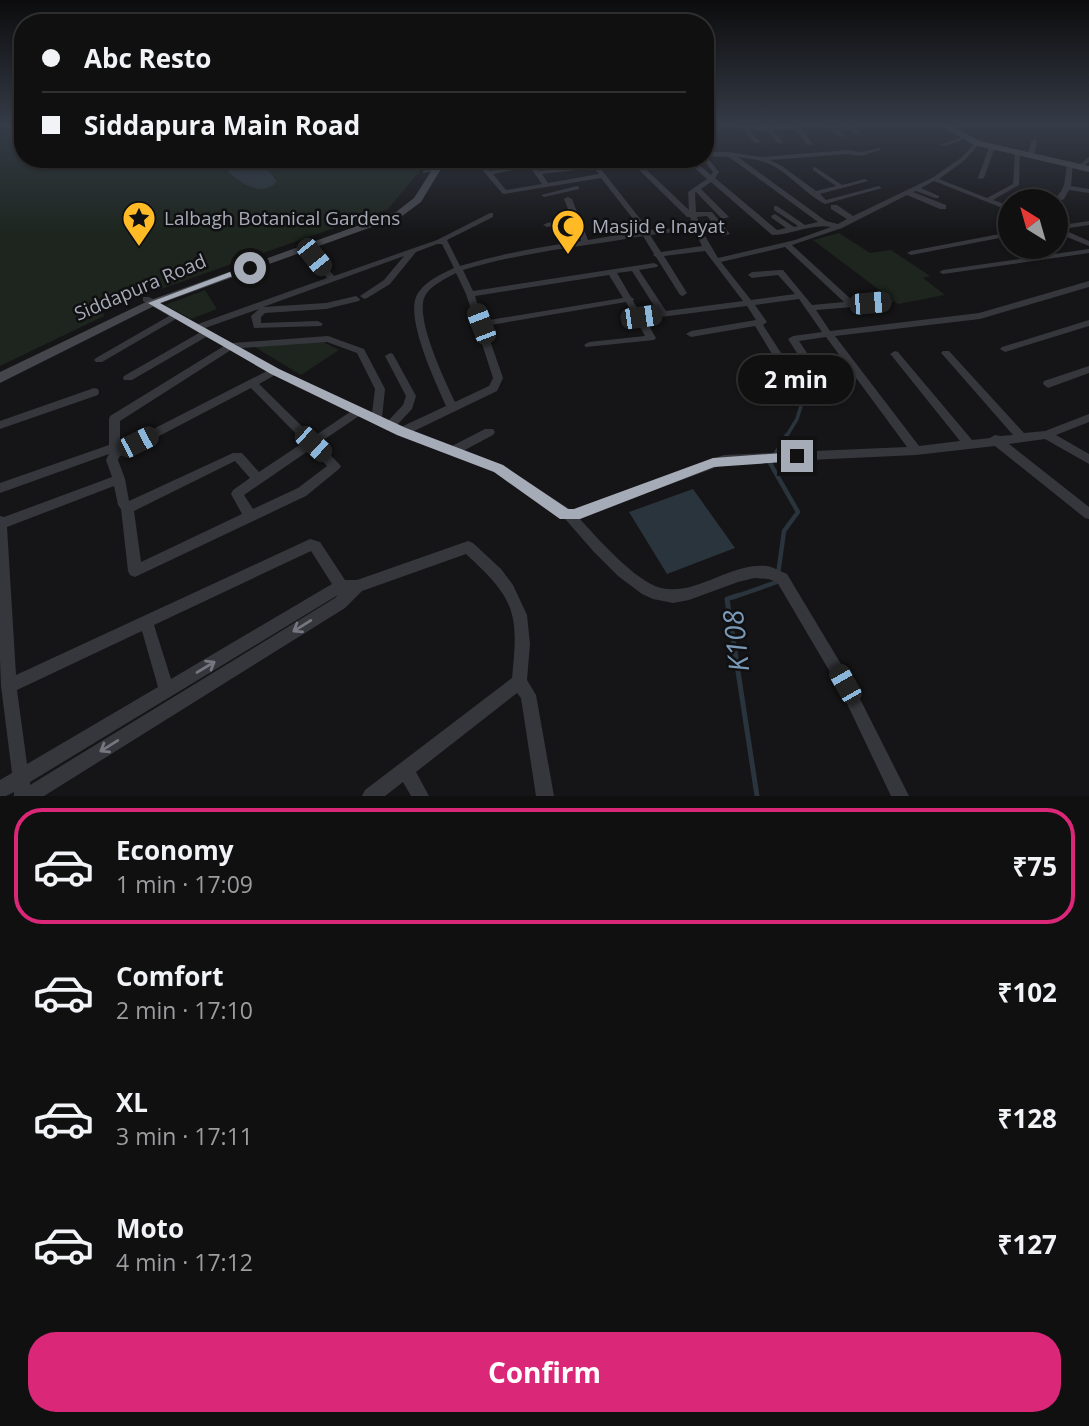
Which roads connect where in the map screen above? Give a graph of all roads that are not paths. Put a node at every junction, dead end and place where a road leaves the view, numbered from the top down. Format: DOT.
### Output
graph roads {
  1 [pos="738,161"];
  2 [pos="767,161"];
  3 [pos="960,161"];
  4 [pos="987,161"];
  5 [pos="1017,161"];
  6 [pos="1060,161"];
  7 [pos="1070,163"];
  8 [pos="714,167"];
  9 [pos="1085,167"];
  10 [pos="431,168"];
  11 [pos="435,168"];
  12 [pos="455,168"];
  13 [pos="484,168"];
  14 [pos="507,168"];
  15 [pos="533,168"];
  16 [pos="558,168"];
  17 [pos="596,168"];
  18 [pos="640,168"];
  19 [pos="697,168"];
  20 [pos="577,169"];
  21 [pos="815,169"];
  22 [pos="560,171"];
  23 [pos="430,173"];
  24 [pos="488,173"];
  25 [pos="537,173"];
  26 [pos="601,176"];
  27 [pos="981,178"];
  28 [pos="934,179"];
  29 [pos="571,180"];
  30 [pos="710,180"];
  31 [pos="865,181"];
  32 [pos="546,184"];
  33 [pos="841,187"];
  34 [pos="577,188"];
  35 [pos="696,188"];
  36 [pos="879,188"];
  37 [pos="915,188"];
  38 [pos="1067,188"];
  39 [pos="1089,191"];
  40 [pos="906,192"];
  41 [pos="813,194"];
  42 [pos="544,195"];
  43 [pos="583,195"];
  44 [pos="937,197"];
  45 [pos="568,199"];
  46 [pos="988,200"];
  47 [pos="998,204"];
  48 [pos="834,207"];
  49 [pos="943,207"];
  50 [pos="490,215"];
  51 [pos="690,215"];
  52 [pos="725,217"];
  53 [pos="852,219"];
  54 [pos="576,221"];
  55 [pos="824,223"];
  56 [pos="1089,223"];
  57 [pos="547,225"];
  58 [pos="839,226"];
  59 [pos="1068,226"];
  60 [pos="804,227"];
  61 [pos="675,230"];
  62 [pos="793,230"];
  63 [pos="645,233"];
  64 [pos="726,234"];
  65 [pos="1068,234"];
  66 [pos="998,236"];
  67 [pos="440,241"];
  68 [pos="584,242"];
  69 [pos="786,244"];
  70 [pos="1089,244"];
  71 [pos="706,248"];
  72 [pos="413,251"];
  73 [pos="1089,251"];
  74 [pos="911,253"];
  75 [pos="657,255"];
  76 [pos="314,257"];
  77 [pos="716,261"];
  78 [pos="654,265"];
  79 [pos="458,267"];
  80 [pos="634,268"];
  81 [pos="612,272"];
  82 [pos="943,272"];
  83 [pos="752,275"];
  84 [pos="333,280"];
  85 [pos="1089,284"];
  86 [pos="683,292"];
  87 [pos="470,294"];
  88 [pos="801,296"];
  89 [pos="630,299"];
  90 [pos="149,301"];
  91 [pos="889,301"];
  92 [pos="750,302"];
  93 [pos="851,304"];
  94 [pos="810,308"];
  95 [pos="259,310"];
  96 [pos="664,314"];
  97 [pos="177,316"];
  98 [pos="641,317"];
  99 [pos="1089,323"];
  100 [pos="318,324"];
  101 [pos="481,324"];
  102 [pos="758,324"];
  103 [pos="204,330"];
  104 [pos="691,334"];
  105 [pos="828,334"];
  106 [pos="589,345"];
  107 [pos="231,346"];
  108 [pos="1005,349"];
  109 [pos="946,353"];
  110 [pos="895,354"];
  111 [pos="390,356"];
  112 [pos="99,360"];
  113 [pos="1089,369"];
  114 [pos="0,370"];
  115 [pos="275,371"];
  116 [pos="128,377"];
  117 [pos="0,378"];
  118 [pos="253,384"];
  119 [pos="1048,384"];
  120 [pos="798,387"];
  121 [pos="826,389"];
  122 [pos="94,392"];
  123 [pos="452,408"];
  124 [pos="359,411"];
  125 [pos="1089,418"];
  126 [pos="377,419"];
  127 [pos="0,425"];
  128 [pos="396,429"];
  129 [pos="489,432"];
  130 [pos="1046,435"];
  131 [pos="1021,436"];
  132 [pos="995,439"];
  133 [pos="968,443"];
  134 [pos="313,444"];
  135 [pos="115,451"];
  136 [pos="916,451"];
  137 [pos="453,452"];
  138 [pos="1089,459"];
  139 [pos="119,479"];
  140 [pos="256,480"];
  141 [pos="0,488"];
  142 [pos="127,506"];
  143 [pos="1089,514"];
  144 [pos="250,516"];
  145 [pos="570,516"];
  146 [pos="0,522"];
  147 [pos="349,586"];
  148 [pos="146,622"];
  149 [pos="519,682"];
  150 [pos="9,686"];
  151 [pos="167,690"];
  152 [pos="406,770"];
  153 [pos="21,778"];
  154 [pos="0,790"];
  155 [pos="25,796"];
  156 [pos="371,796"];
  157 [pos="420,796"];
  158 [pos="545,796"];
  159 [pos="900,796"];
  1 -- 55 [label="street"];
  2 -- 41 [label="street"];
  3 -- 28 [label="street"];
  4 -- 27 [label="street"];
  5 -- 46 [label="street"];
  6 -- 7 [label="main road"];
  7 -- 9 [label="main road"];
  7 -- 38 [label="street"];
  8 -- 30 [label="street"];
  10 -- 23 [label="main road, Siddapura Road"];
  11 -- 23 [label="main road, Siddapura Road"];
  12 -- 23 [label="street"];
  13 -- 24 [label="street"];
  14 -- 24 [label="street"];
  15 -- 25 [label="street"];
  16 -- 22 [label="street"];
  17 -- 26 [label="street"];
  18 -- 51 [label="street"];
  19 -- 30 [label="street"];
  20 -- 22 [label="street"];
  21 -- 33 [label="street"];
  22 -- 25 [label="street"];
  23 -- 90 [label="main road, Siddapura Road"];
  24 -- 32 [label="street"];
  25 -- 32 [label="street"];
  26 -- 29 [label="street"];
  26 -- 63 [label="street"];
  28 -- 37 [label="street"];
  28 -- 46 [label="street"];
  29 -- 32 [label="street"];
  29 -- 34 [label="street"];
  30 -- 35 [label="street"];
  30 -- 62 [label="street"];
  31 -- 33 [label="street"];
  33 -- 41 [label="street"];
  34 -- 42 [label="street"];
  34 -- 43 [label="street"];
  35 -- 51 [label="street"];
  35 -- 52 [label="street"];
  36 -- 41 [label="street"];
  37 -- 40 [label="street"];
  37 -- 44 [label="street"];
  38 -- 39 [label="street"];
  40 -- 49 [label="street"];
  40 -- 53 [label="street"];
  45 -- 54 [label="street"];
  46 -- 47 [label="street"];
  48 -- 53 [label="street"];
  50 -- 67 [label="street"];
  51 -- 64 [label="street"];
  51 -- 71 [label="street"];
  53 -- 58 [label="street"];
  54 -- 57 [label="street"];
  54 -- 68 [label="street"];
  55 -- 58 [label="street"];
  55 -- 60 [label="street"];
  56 -- 59 [label="street"];
  58 -- 69 [label="street"];
  60 -- 62 [label="street"];
  60 -- 62 [label="street"];
  61 -- 63 [label="street"];
  63 -- 68 [label="street"];
  63 -- 75 [label="street"];
  65 -- 70 [label="street"];
  66 -- 74 [label="street"];
  67 -- 72 [label="street"];
  67 -- 79 [label="street"];
  68 -- 79 [label="street"];
  69 -- 77 [label="street"];
  69 -- 93 [label="street"];
  71 -- 75 [label="street"];
  71 -- 77 [label="street"];
  72 -- 84 [label="street"];
  72 -- 95 [label="street"];
  73 -- 82 [label="street"];
  75 -- 86 [label="street"];
  76 -- 84 [label="street"];
  77 -- 92 [label="street"];
  78 -- 87 [label="street"];
  79 -- 87 [label="street"];
  79 -- 123 [label="street"];
  80 -- 96 [label="street"];
  81 -- 89 [label="street"];
  83 -- 88 [label="street"];
  84 -- 95 [label="street"];
  85 -- 105 [label="street"];
  87 -- 101 [label="street"];
  88 -- 92 [label="street"];
  88 -- 94 [label="street"];
  89 -- 98 [label="street"];
  89 -- 101 [label="street"];
  90 -- 97 [label="street"];
  90 -- 114 [label="main road, Siddapura Road"];
  90 -- 117 [label="main road, Siddapura Road"];
  91 -- 93 [label="street"];
  92 -- 96 [label="street"];
  92 -- 102 [label="street"];
  93 -- 94 [label="street"];
  94 -- 105 [label="street"];
  95 -- 100 [label="street"];
  95 -- 103 [label="street"];
  96 -- 98 [label="street"];
  97 -- 103 [label="street"];
  97 -- 112 [label="street"];
  98 -- 106 [label="street"];
  99 -- 108 [label="street"];
  101 -- 123 [label="street"];
  102 -- 104 [label="street"];
  102 -- 120 [label="street"];
  103 -- 107 [label="street"];
  103 -- 116 [label="street"];
  105 -- 121 [label="street"];
  105 -- 136 [label="street"];
  107 -- 115 [label="street"];
  107 -- 126 [label="street"];
  107 -- 135 [label="street"];
  109 -- 131 [label="street"];
  110 -- 133 [label="street"];
  111 -- 128 [label="street"];
  113 -- 119 [label="street"];
  115 -- 118 [label="street"];
  115 -- 124 [label="street"];
  118 -- 134 [label="street"];
  118 -- 135 [label="street"];
  122 -- 127 [label="street"];
  123 -- 128 [label="street"];
  124 -- 126 [label="street"];
  124 -- 134 [label="street"];
  125 -- 130 [label="street"];
  126 -- 128 [label="street"];
  128 -- 137 [label="street"];
  129 -- 137 [label="street"];
  130 -- 131 [label="street"];
  130 -- 138 [label="street"];
  131 -- 132 [label="street"];
  132 -- 133 [label="street"];
  132 -- 143 [label="street"];
  133 -- 136 [label="street"];
  134 -- 140 [label="street"];
  134 -- 144 [label="street"];
  135 -- 139 [label="street"];
  135 -- 141 [label="street"];
  136 -- 145 [label="street"];
  137 -- 145 [label="street"];
  139 -- 142 [label="street"];
  139 -- 146 [label="street"];
  140 -- 142 [label="street"];
  140 -- 144 [label="street"];
  142 -- 144 [label="street"];
  145 -- 159 [label="street"];
  146 -- 150 [label="street"];
  147 -- 148 [label="street"];
  147 -- 149 [label="street"];
  151 -- 147 [label="street, one-way"];
  147 -- 155 [label="street, one-way"];
  148 -- 150 [label="street"];
  148 -- 151 [label="street"];
  149 -- 152 [label="street"];
  149 -- 158 [label="street"];
  150 -- 153 [label="street"];
  151 -- 153 [label="street"];
  152 -- 156 [label="street"];
  152 -- 157 [label="street"];
  153 -- 154 [label="street"];
  153 -- 155 [label="street"];
}
